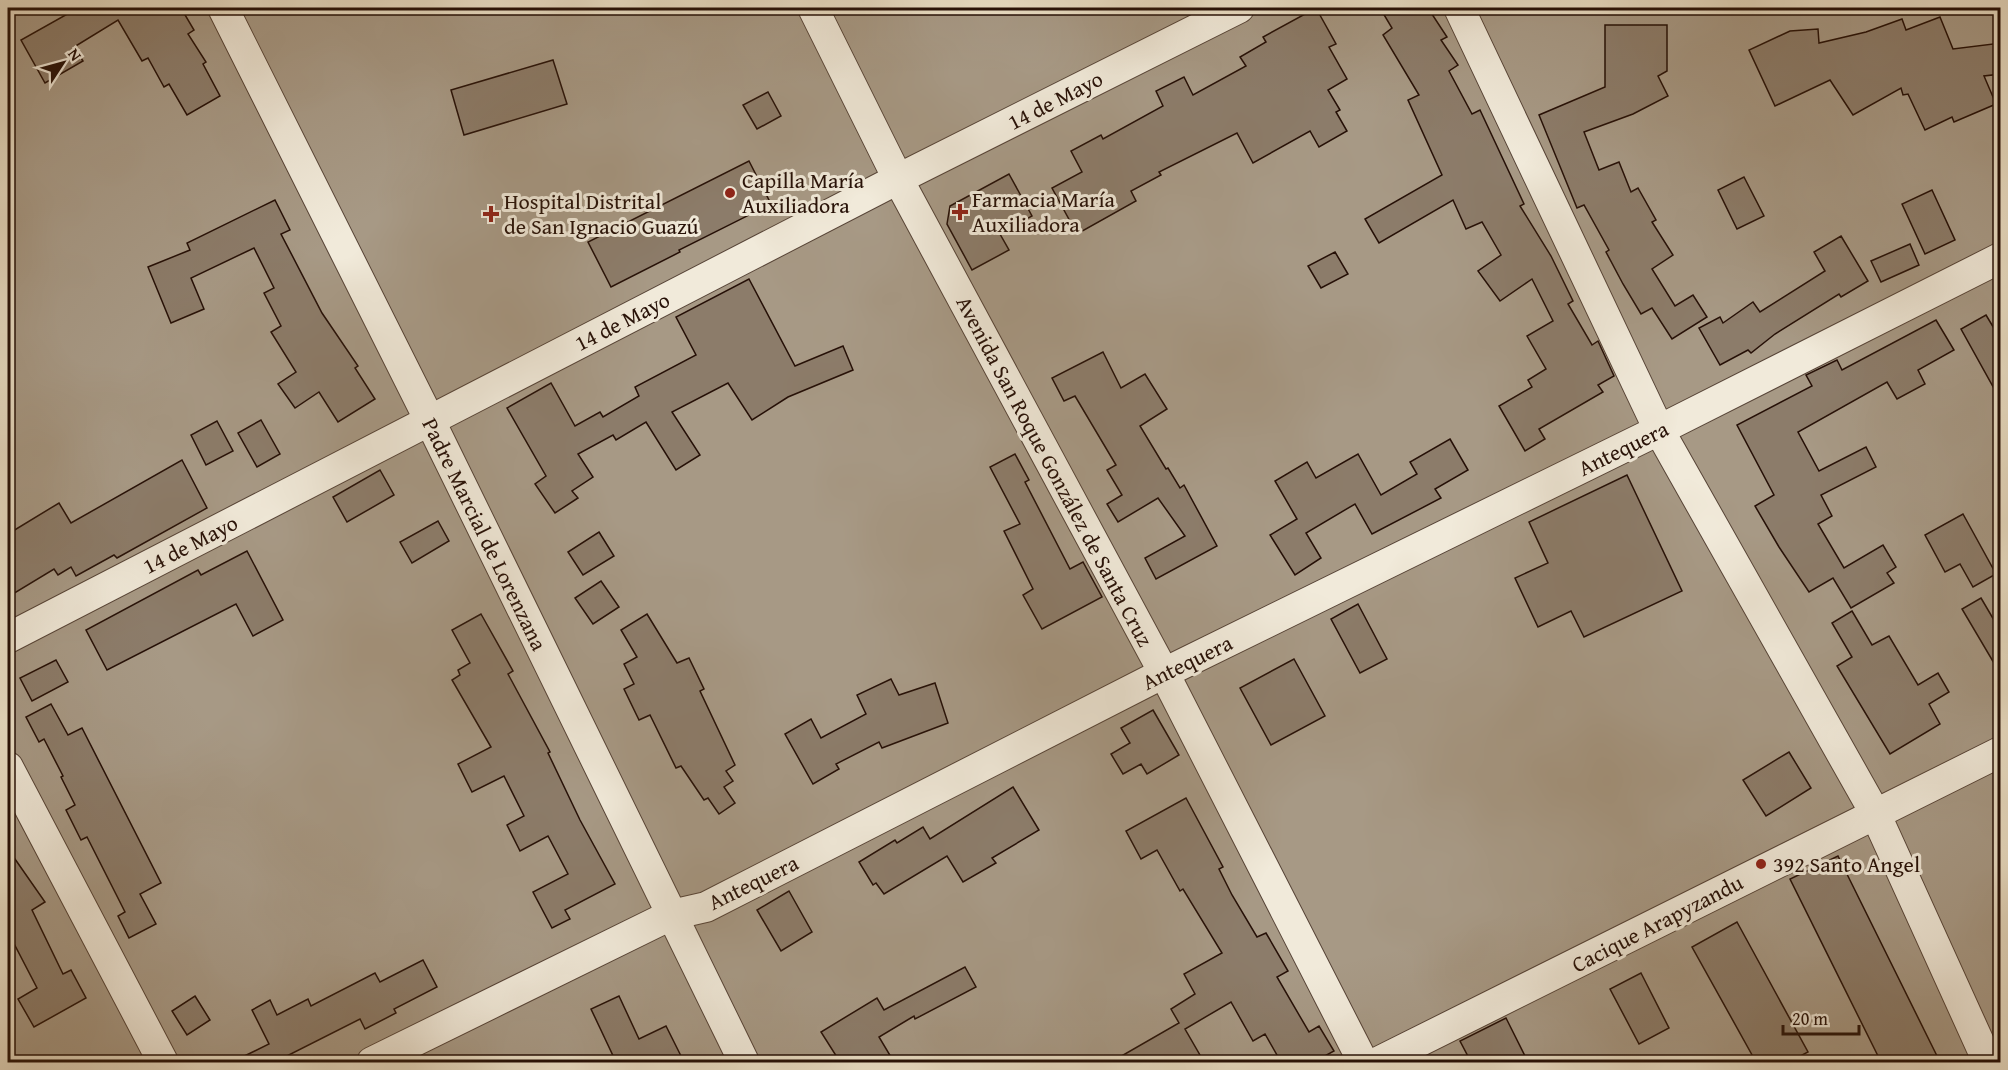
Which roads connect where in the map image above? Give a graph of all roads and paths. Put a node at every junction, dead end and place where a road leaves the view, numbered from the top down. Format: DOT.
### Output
graph roads {
  1 [pos="223,8"];
  2 [pos="813,8"];
  3 [pos="1239,8"];
  4 [pos="1459,8"];
  5 [pos="898,179"];
  6 [pos="2001,258"];
  7 [pos="430,421"];
  8 [pos="1659,430"];
  9 [pos="8,638"];
  10 [pos="1164,673"];
  11 [pos="2001,752"];
  12 [pos="8,766"];
  13 [pos="1875,813"];
  14 [pos="670,915"];
  15 [pos="163,1062"];
  16 [pos="372,1062"];
  17 [pos="744,1062"];
  18 [pos="1363,1062"];
  19 [pos="1378,1062"];
  20 [pos="1988,1062"];
  1 -- 7 [label="street, Padre Marcial de Lorenzana"];
  2 -- 5 [label="street, Avenida San Roque González de Santa Cruz"];
  3 -- 5 [label="street, 14 de Mayo"];
  4 -- 8 [label="street"];
  5 -- 7 [label="street, 14 de Mayo"];
  5 -- 10 [label="street, Avenida San Roque González de Santa Cruz"];
  6 -- 8 [label="street, Antequera"];
  7 -- 9 [label="street, 14 de Mayo"];
  7 -- 14 [label="street, Padre Marcial de Lorenzana"];
  8 -- 10 [label="street, Antequera"];
  8 -- 13 [label="street"];
  10 -- 14 [label="street, Antequera"];
  10 -- 18 [label="street, Avenida San Roque González de Santa Cruz"];
  11 -- 13 [label="street, Cacique Arapyzandu"];
  12 -- 15 [label="street"];
  13 -- 19 [label="street, Cacique Arapyzandu"];
  13 -- 20 [label="street"];
  14 -- 16 [label="street, Antequera"];
  14 -- 17 [label="street, Padre Marcial de Lorenzana"];
}
